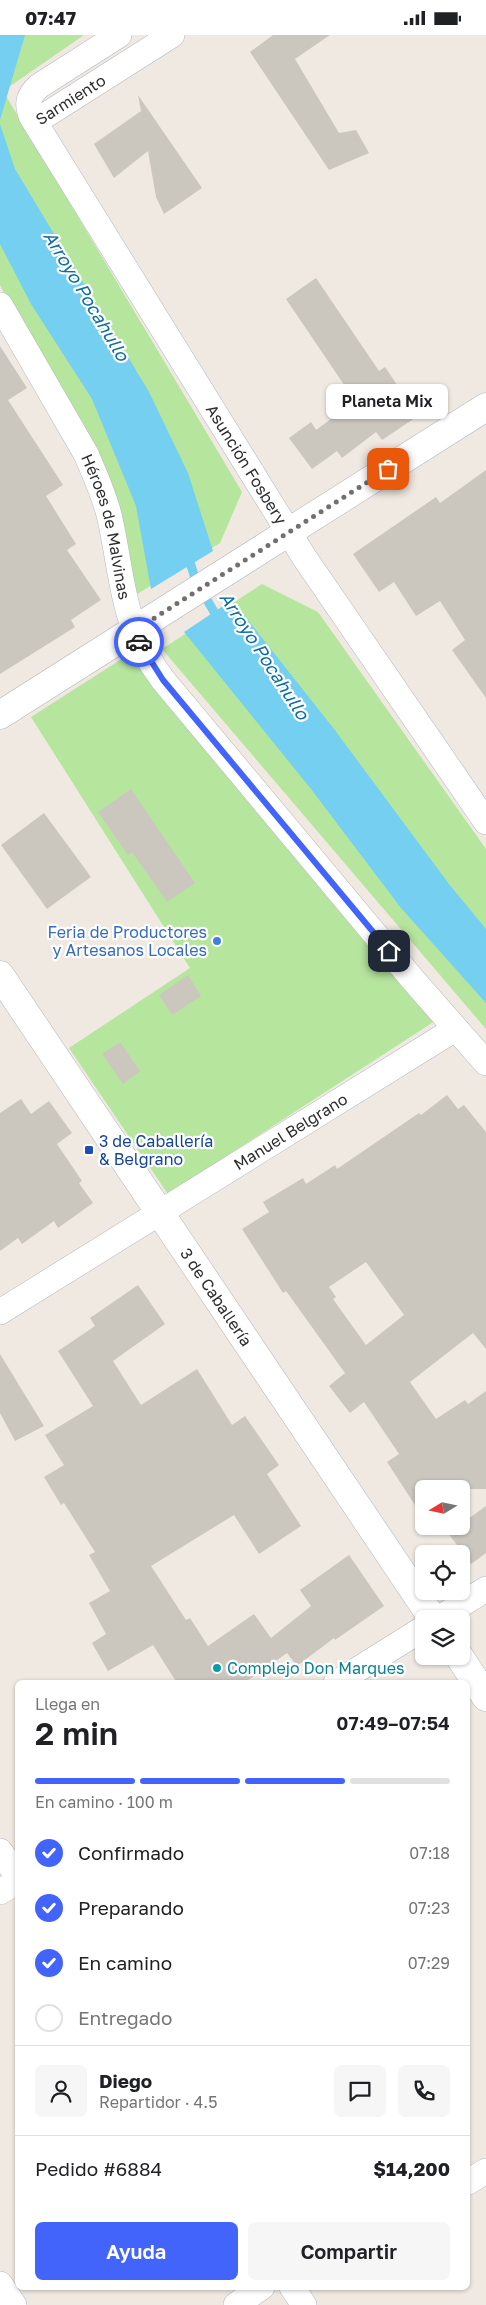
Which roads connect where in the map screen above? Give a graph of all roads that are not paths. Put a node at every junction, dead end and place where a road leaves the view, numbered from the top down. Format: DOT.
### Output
graph roads {
  1 [pos="119,35"];
  2 [pos="172,35"];
  3 [pos="35,122"];
  4 [pos="0,305"];
  5 [pos="486,407"];
  6 [pos="290,532"];
  7 [pos="134,631"];
  8 [pos="0,715"];
  9 [pos="486,822"];
  10 [pos="0,975"];
  11 [pos="456,1029"];
  12 [pos="486,1063"];
  13 [pos="160,1213"];
  14 [pos="0,1312"];
  15 [pos="486,1589"];
  16 [pos="428,1610"];
  17 [pos="452,1610"];
  18 [pos="415,1634"];
  19 [pos="465,1665"];
  20 [pos="341,1680"];
  21 [pos="486,1697"];
  22 [pos="0,1851"];
  23 [pos="15,1873"];
  24 [pos="15,1883"];
  25 [pos="0,1892"];
  26 [pos="486,2171"];
  27 [pos="470,2182"];
  28 [pos="0,2284"];
  29 [pos="258,2290"];
  30 [pos="14,2305"];
  31 [pos="236,2305"];
  1 -- 3 [label="street, Sarmiento"];
  2 -- 3 [label="street, Sarmiento"];
  3 -- 6 [label="street, Asunción Fosbery"];
  4 -- 7 [label="street, Héroes de Malvinas"];
  5 -- 6 [label="main road"];
  6 -- 7 [label="main road"];
  6 -- 9 [label="street, Asunción Fosbery"];
  7 -- 8 [label="main road"];
  7 -- 11 [label="street, Héroes de Malvinas"];
  10 -- 13 [label="main road, 3 de Caballería"];
  11 -- 12 [label="street, Héroes de Malvinas"];
  11 -- 13 [label="street, Manuel Belgrano"];
  13 -- 14 [label="street, Manuel Belgrano"];
  13 -- 16 [label="main road, 3 de Caballería"];
  15 -- 17 [label="street"];
  18 -- 20 [label="street"];
  19 -- 21 [label="main road"];
  22 -- 23 [label="street"];
  24 -- 25 [label="street"];
  26 -- 27 [label="street"];
  28 -- 30 [label="street"];
  29 -- 31 [label="street"];
}
